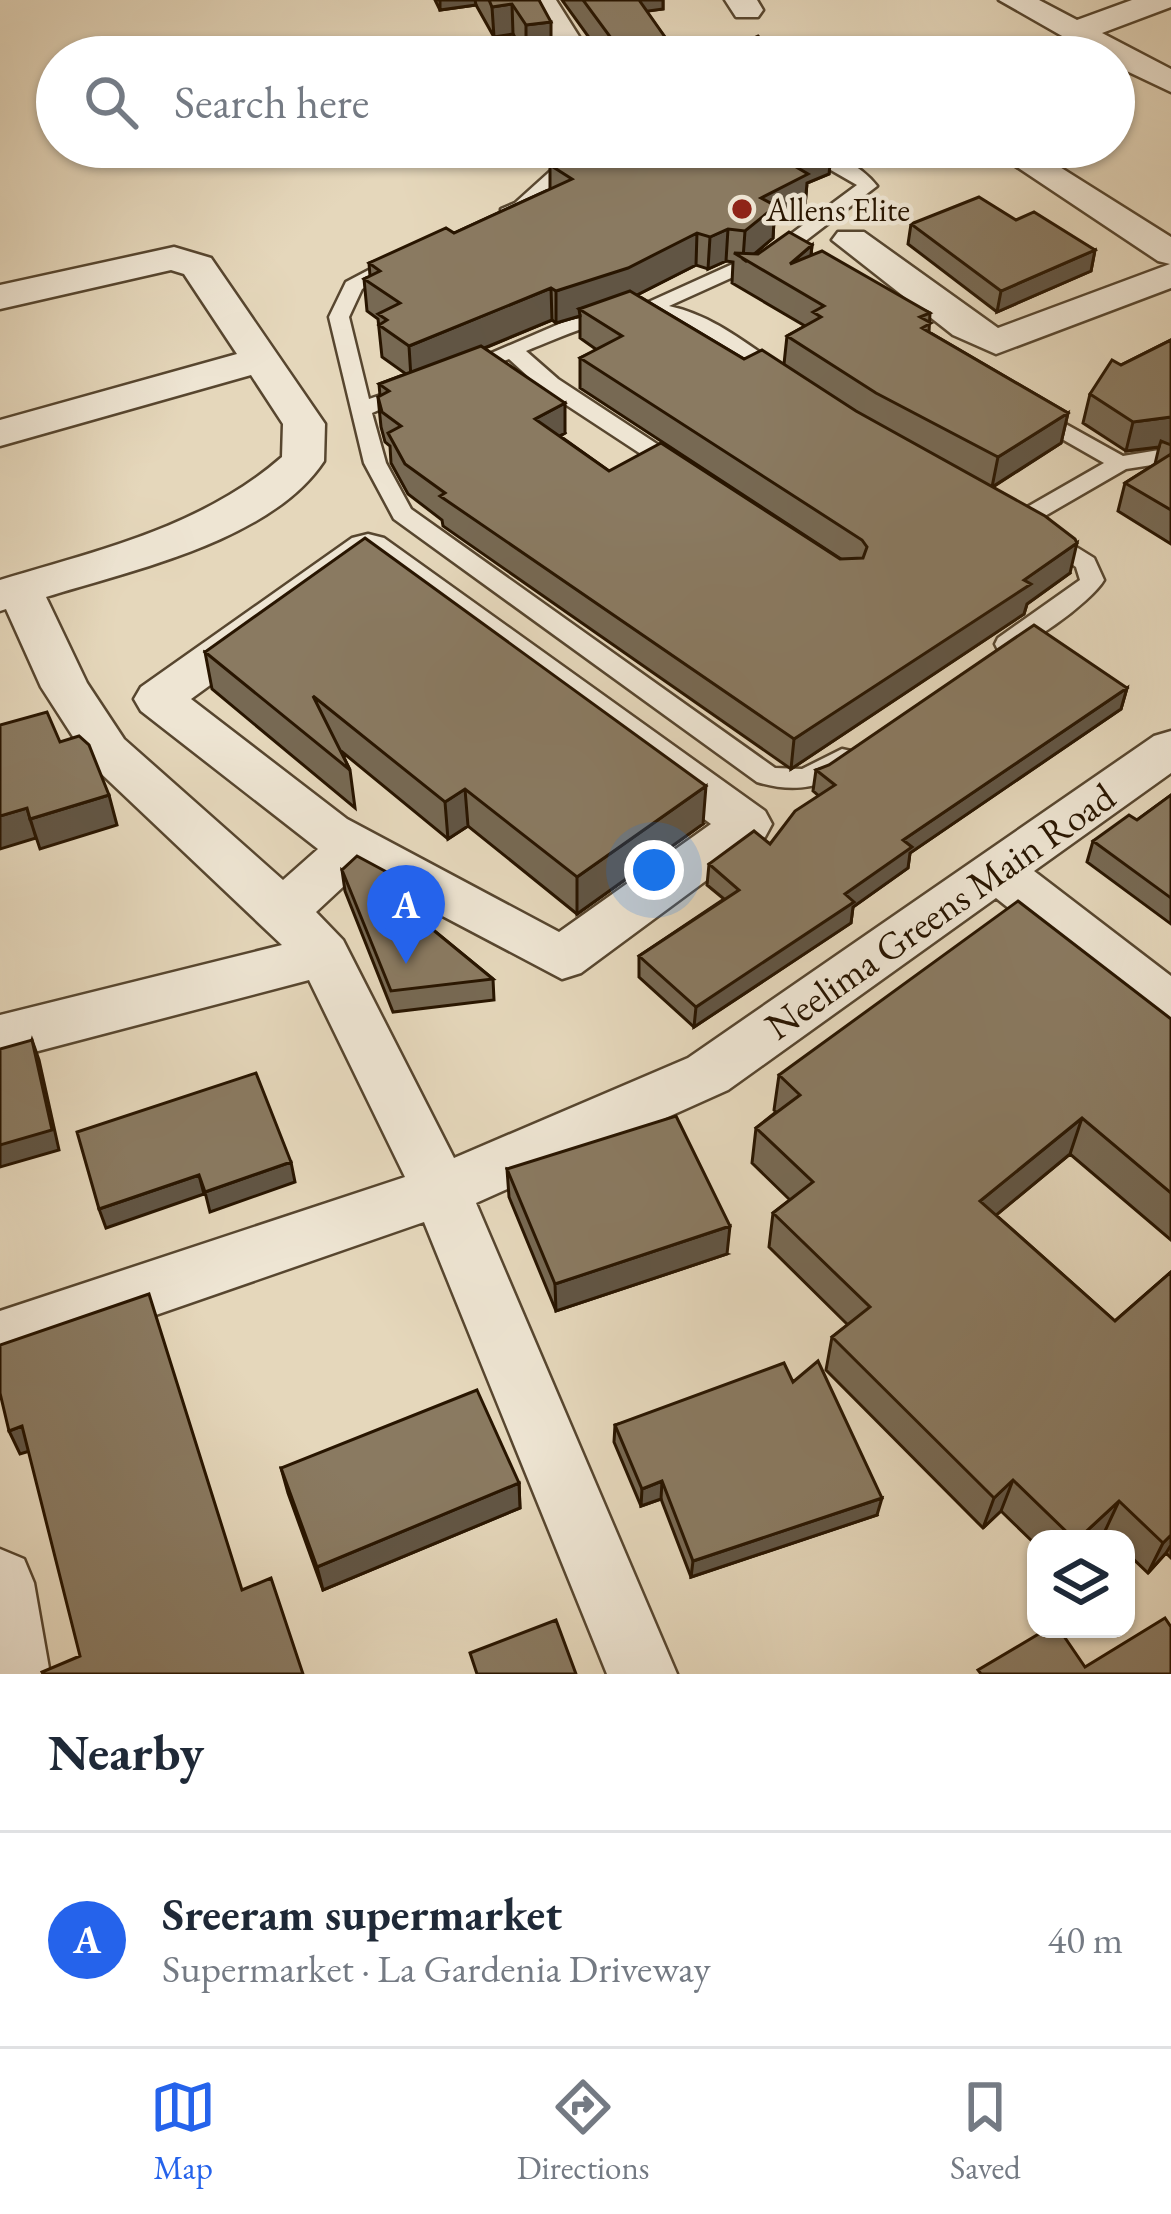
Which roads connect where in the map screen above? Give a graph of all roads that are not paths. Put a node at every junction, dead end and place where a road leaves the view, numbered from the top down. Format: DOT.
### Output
graph roads {
  1 [pos="541,0"];
  2 [pos="1015,0"];
  3 [pos="1162,0"];
  4 [pos="1076,31"];
  5 [pos="563,36"];
  6 [pos="1085,36"];
  7 [pos="1135,63"];
  8 [pos="1171,82"];
  9 [pos="565,168"];
  10 [pos="843,168"];
  11 [pos="1037,168"];
  12 [pos="481,225"];
  13 [pos="851,240"];
  14 [pos="419,251"];
  15 [pos="1171,253"];
  16 [pos="1171,274"];
  17 [pos="0,297"];
  18 [pos="651,307"];
  19 [pos="513,352"];
  20 [pos="262,359"];
  21 [pos="806,394"];
  22 [pos="1006,398"];
  23 [pos="358,410"];
  24 [pos="0,433"];
  25 [pos="1171,455"];
  26 [pos="1120,463"];
  27 [pos="709,488"];
  28 [pos="10,594"];
  29 [pos="990,656"];
  30 [pos="1171,748"];
  31 [pos="854,750"];
  32 [pos="354,846"];
  33 [pos="998,872"];
  34 [pos="284,914"];
  35 [pos="1171,1006"];
  36 [pos="0,1038"];
  37 [pos="441,1191"];
  38 [pos="0,1340"];
  39 [pos="0,1583"];
  40 [pos="15,1674"];
  41 [pos="642,1674"];
  1 -- 5 [label="street"];
  2 -- 4 [label="street"];
  3 -- 4 [label="street"];
  4 -- 6 [label="street"];
  7 -- 8 [label="street"];
  9 -- 12 [label="lane"];
  10 -- 18 [label="lane"];
  11 -- 15 [label="street"];
  13 -- 16 [label="street"];
  14 -- 23 [label="lane"];
  17 -- 20 [label="street"];
  18 -- 19 [label="lane"];
  18 -- 21 [label="lane"];
  19 -- 23 [label="lane"];
  19 -- 27 [label="lane"];
  20 -- 24 [label="street"];
  20 -- 28 [label="street"];
  22 -- 26 [label="lane"];
  23 -- 31 [label="lane"];
  25 -- 26 [label="lane"];
  26 -- 29 [label="lane"];
  28 -- 34 [label="street"];
  30 -- 33 [label="street, Neelima Greens Main Road"];
  32 -- 32 [label="street"];
  32 -- 34 [label="street"];
  33 -- 35 [label="street"];
  33 -- 37 [label="street, Neelima Greens Main Road"];
  34 -- 36 [label="street"];
  34 -- 37 [label="street"];
  37 -- 38 [label="street, Neelima Greens Main Road"];
  37 -- 41 [label="street"];
  39 -- 40 [label="street"];
}
